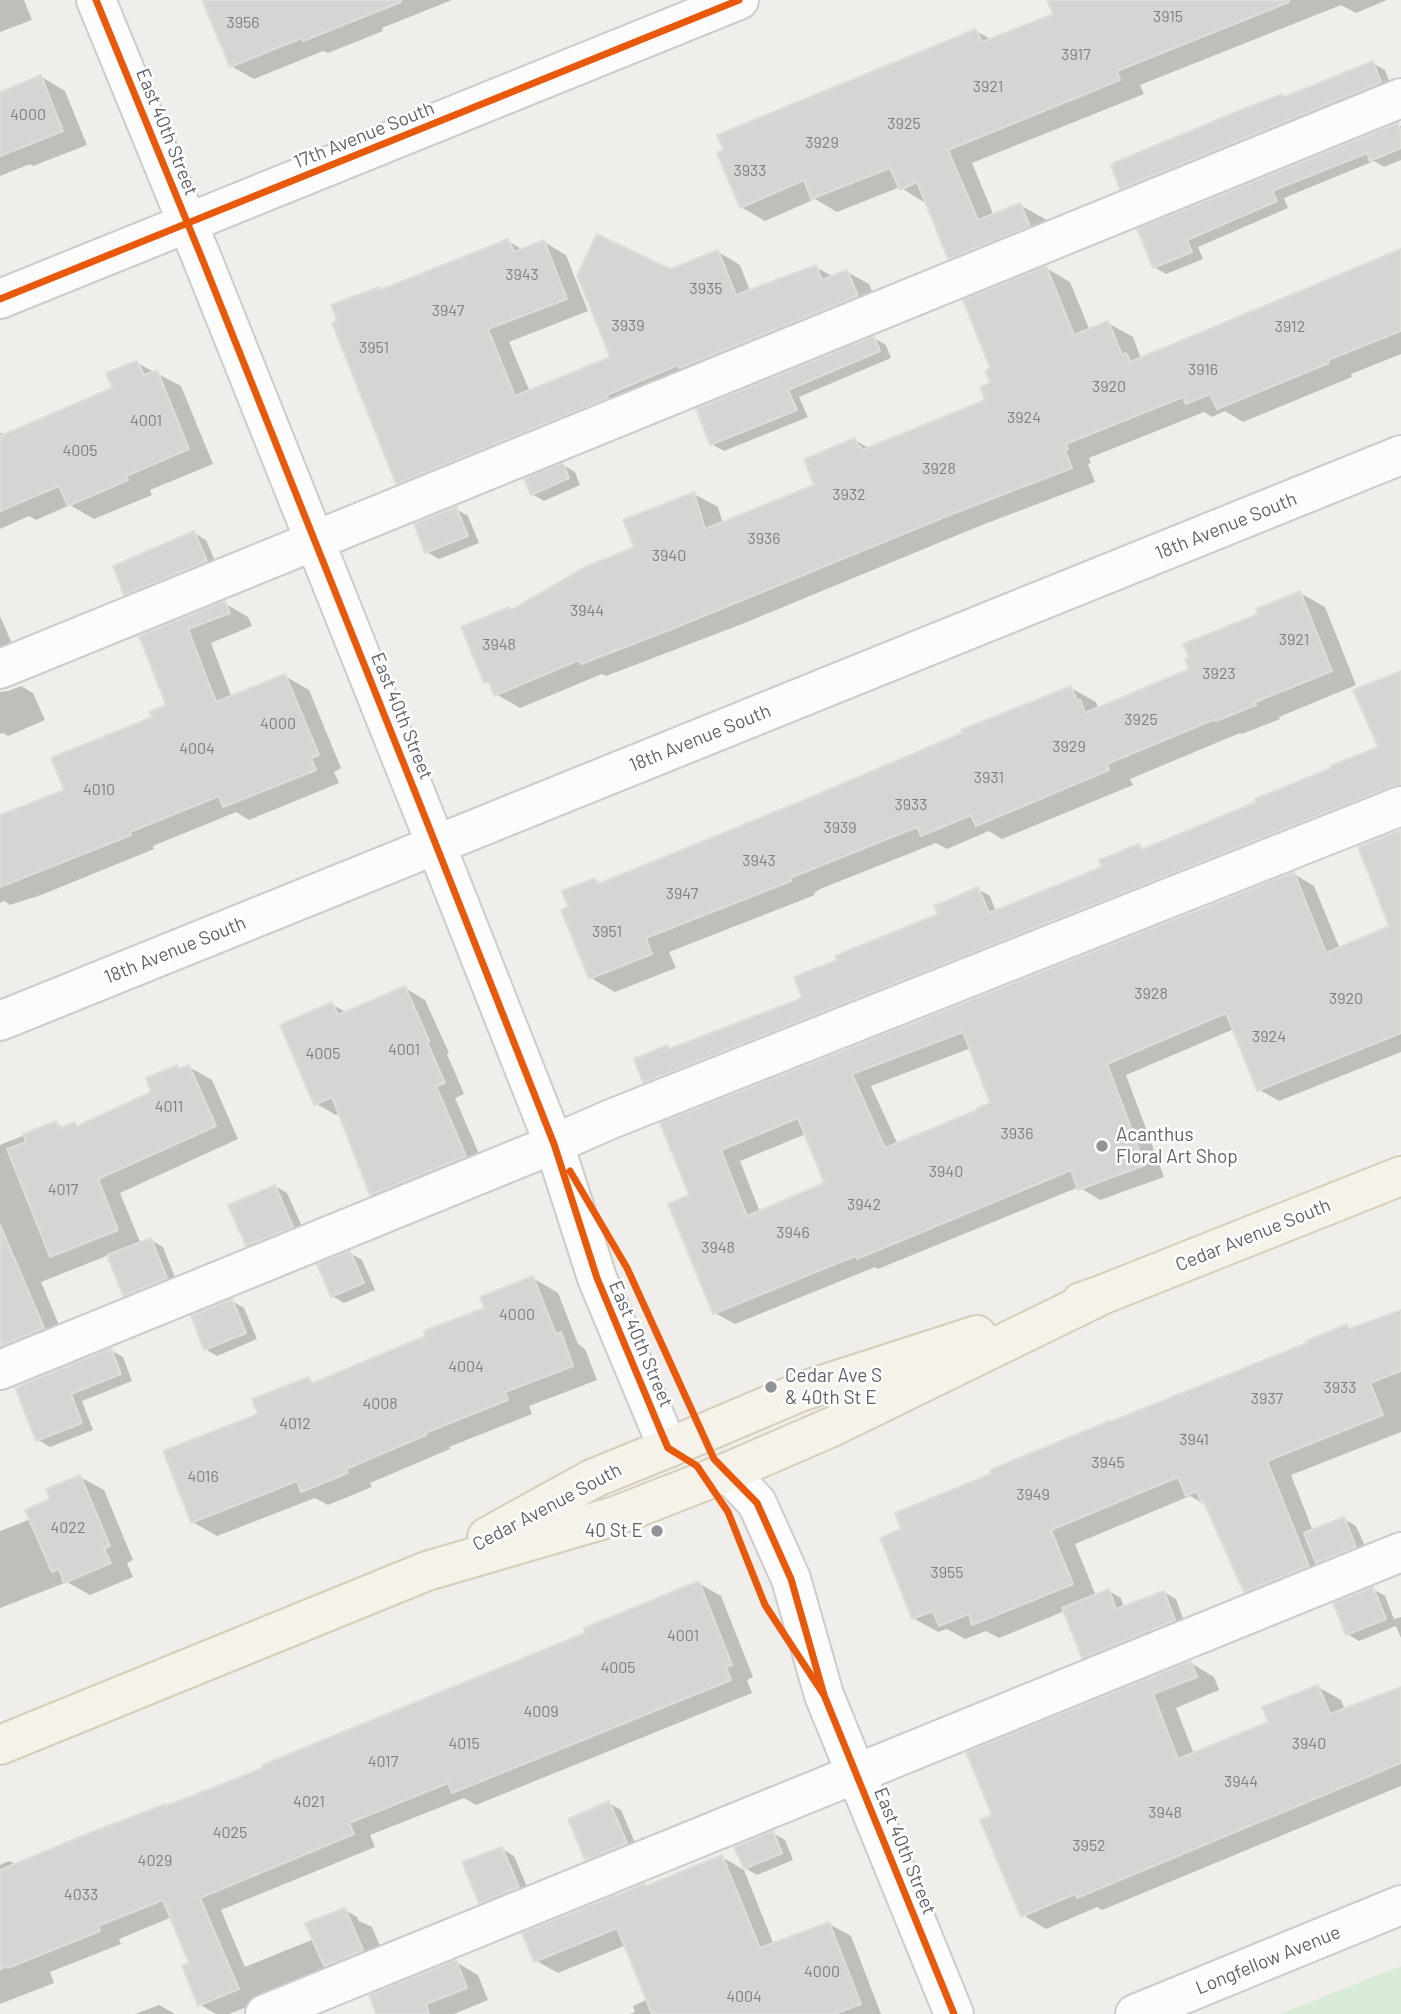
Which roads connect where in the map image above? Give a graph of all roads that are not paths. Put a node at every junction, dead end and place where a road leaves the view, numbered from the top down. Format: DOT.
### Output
graph roads {
  1 [pos="96,0"];
  2 [pos="739,0"];
  3 [pos="1401,98"];
  4 [pos="188,224"];
  5 [pos="0,299"];
  6 [pos="1401,455"];
  7 [pos="314,541"];
  8 [pos="0,669"];
  9 [pos="1401,806"];
  10 [pos="436,844"];
  11 [pos="0,1021"];
  12 [pos="554,1144"];
  13 [pos="1401,1176"];
  14 [pos="1104,1294"];
  15 [pos="0,1370"];
  16 [pos="668,1448"];
  17 [pos="728,1472"];
  18 [pos="1401,1552"];
  19 [pos="427,1571"];
  20 [pos="0,1745"];
  21 [pos="857,1774"];
  22 [pos="1401,1905"];
  23 [pos="265,2014"];
  24 [pos="954,2014"];
  25 [pos="1135,2014"];
  1 -- 4 [label="street, East 40th Street"];
  2 -- 4 [label="street, 17th Avenue South"];
  3 -- 7 [label="street"];
  4 -- 5 [label="street, 17th Avenue South"];
  4 -- 7 [label="street, East 40th Street"];
  6 -- 10 [label="street, 18th Avenue South"];
  7 -- 8 [label="street"];
  7 -- 10 [label="street, East 40th Street"];
  9 -- 12 [label="street"];
  10 -- 11 [label="street, 18th Avenue South"];
  10 -- 12 [label="street, East 40th Street"];
  12 -- 15 [label="street"];
  12 -- 16 [label="street, East 40th Street"];
  13 -- 14 [label="main road, Cedar Avenue South"];
  14 -- 16 [label="main road, Cedar Avenue South"];
  14 -- 17 [label="main road, Cedar Avenue South"];
  16 -- 19 [label="main road, Cedar Avenue South"];
  17 -- 19 [label="main road, Cedar Avenue South"];
  17 -- 21 [label="street, East 40th Street"];
  18 -- 21 [label="street"];
  19 -- 20 [label="main road, Cedar Avenue South"];
  21 -- 23 [label="street"];
  21 -- 24 [label="street, East 40th Street"];
  22 -- 25 [label="street, Longfellow Avenue"];
}
